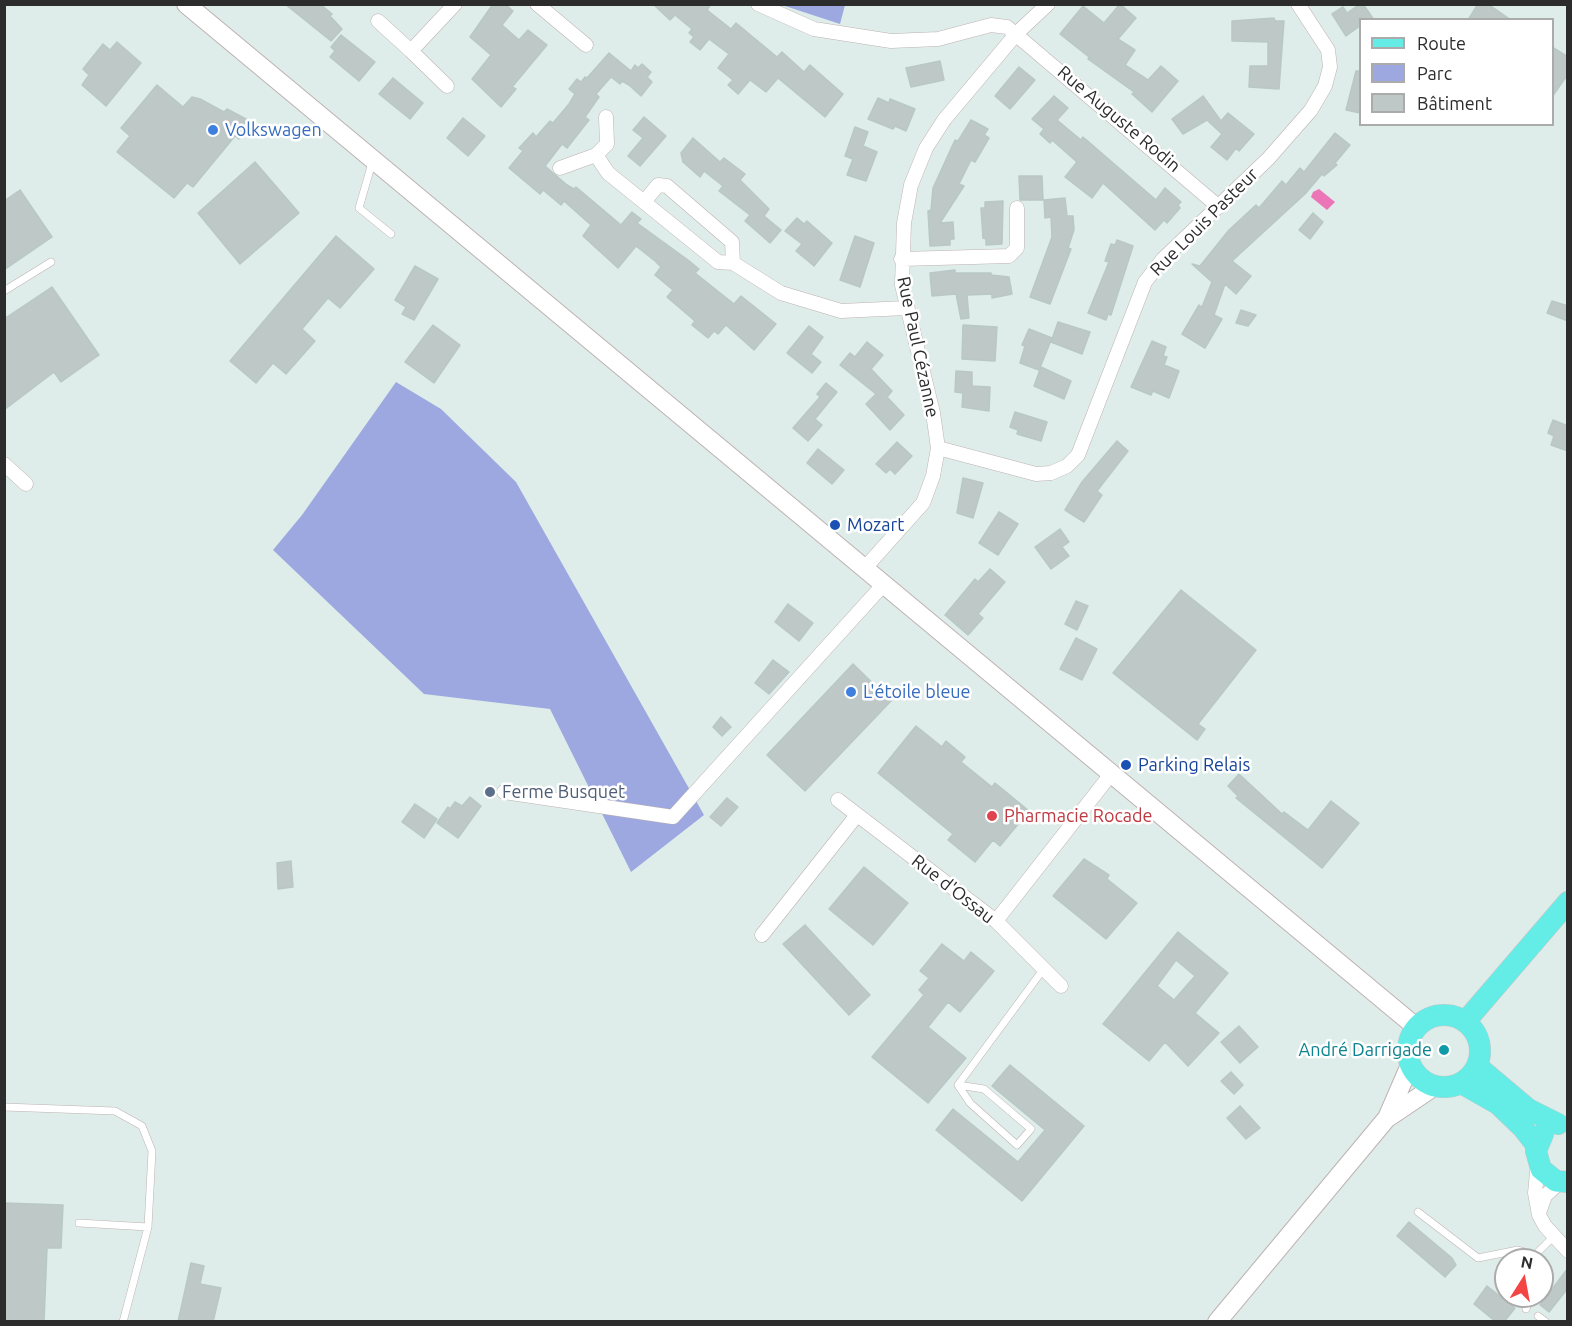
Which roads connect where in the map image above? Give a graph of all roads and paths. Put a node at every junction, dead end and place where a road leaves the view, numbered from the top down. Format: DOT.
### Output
graph roads {
  1 [pos="186,4"];
  2 [pos="455,4"];
  3 [pos="537,4"];
  4 [pos="758,4"];
  5 [pos="1048,4"];
  6 [pos="1298,4"];
  7 [pos="378,21"];
  8 [pos="1017,33"];
  9 [pos="586,45"];
  10 [pos="411,51"];
  11 [pos="447,86"];
  12 [pos="606,117"];
  13 [pos="596,155"];
  14 [pos="373,160"];
  15 [pos="560,168"];
  16 [pos="644,202"];
  17 [pos="1017,207"];
  18 [pos="1219,207"];
  19 [pos="391,234"];
  20 [pos="901,259"];
  21 [pos="51,262"];
  22 [pos="733,263"];
  23 [pos="4,291"];
  24 [pos="906,308"];
  25 [pos="938,448"];
  26 [pos="4,464"];
  27 [pos="26,484"];
  28 [pos="864,569"];
  29 [pos="883,585"];
  30 [pos="1111,774"];
  31 [pos="504,792"];
  32 [pos="838,800"];
  33 [pos="857,815"];
  34 [pos="1568,902"];
  35 [pos="996,921"];
  36 [pos="762,935"];
  37 [pos="1045,967"];
  38 [pos="1061,986"];
  39 [pos="1465,1022"];
  40 [pos="1416,1027"];
  41 [pos="1410,1065"];
  42 [pos="1477,1066"];
  43 [pos="1461,1083"];
  44 [pos="958,1085"];
  45 [pos="1435,1086"];
  46 [pos="4,1107"];
  47 [pos="1388,1118"];
  48 [pos="1563,1124"];
  49 [pos="1538,1155"];
  50 [pos="1564,1182"];
  51 [pos="1418,1212"];
  52 [pos="1539,1215"];
  53 [pos="79,1223"];
  54 [pos="148,1227"];
  55 [pos="1554,1236"];
  56 [pos="1544,1248"];
  57 [pos="1568,1251"];
  58 [pos="1494,1255"];
  59 [pos="1538,1316"];
  60 [pos="123,1322"];
  61 [pos="1216,1322"];
  62 [pos="1546,1322"];
  1 -- 14 [label="main road"];
  2 -- 10 [label="street"];
  3 -- 9 [label="street"];
  4 -- 8 [label="street"];
  5 -- 8 [label="street, Rue Paul Cézanne"];
  6 -- 18 [label="street, Rue Louis Pasteur"];
  7 -- 10 [label="street"];
  8 -- 18 [label="street, Rue Auguste Rodin"];
  8 -- 20 [label="street, Rue Paul Cézanne"];
  10 -- 11 [label="street"];
  12 -- 13 [label="street"];
  13 -- 15 [label="street"];
  13 -- 16 [label="street"];
  14 -- 19 [label="lane"];
  14 -- 28 [label="main road"];
  16 -- 22 [label="street"];
  16 -- 22 [label="street"];
  17 -- 20 [label="street"];
  18 -- 25 [label="street, Rue Louis Pasteur"];
  20 -- 24 [label="street, Rue Paul Cézanne"];
  21 -- 23 [label="lane"];
  22 -- 24 [label="street"];
  24 -- 25 [label="street, Rue Paul Cézanne"];
  25 -- 28 [label="street, Rue Paul Cézanne"];
  26 -- 27 [label="street"];
  28 -- 29 [label="main road"];
  29 -- 30 [label="main road"];
  29 -- 31 [label="street"];
  30 -- 35 [label="street"];
  30 -- 40 [label="main road"];
  32 -- 33 [label="street, Rue d'Ossau"];
  33 -- 35 [label="street, Rue d'Ossau"];
  33 -- 36 [label="street"];
  34 -- 39 [label="main road"];
  35 -- 37 [label="street, Rue d'Ossau"];
  37 -- 38 [label="street, Rue d'Ossau"];
  37 -- 44 [label="lane"];
  39 -- 40 [label="main road"];
  39 -- 42 [label="main road"];
  40 -- 41 [label="main road"];
  41 -- 45 [label="main road"];
  41 -- 47 [label="main road"];
  42 -- 43 [label="main road"];
  42 -- 48 [label="main road"];
  43 -- 45 [label="main road"];
  43 -- 49 [label="main road"];
  44 -- 44 [label="lane"];
  45 -- 47 [label="main road"];
  46 -- 54 [label="lane"];
  47 -- 61 [label="main road"];
  48 -- 49 [label="main road"];
  49 -- 50 [label="main road"];
  49 -- 52 [label="street"];
  50 -- 52 [label="street"];
  51 -- 58 [label="lane"];
  52 -- 55 [label="street"];
  53 -- 54 [label="lane"];
  54 -- 60 [label="lane"];
  55 -- 56 [label="lane"];
  55 -- 57 [label="street"];
  59 -- 62 [label="lane"];
}
